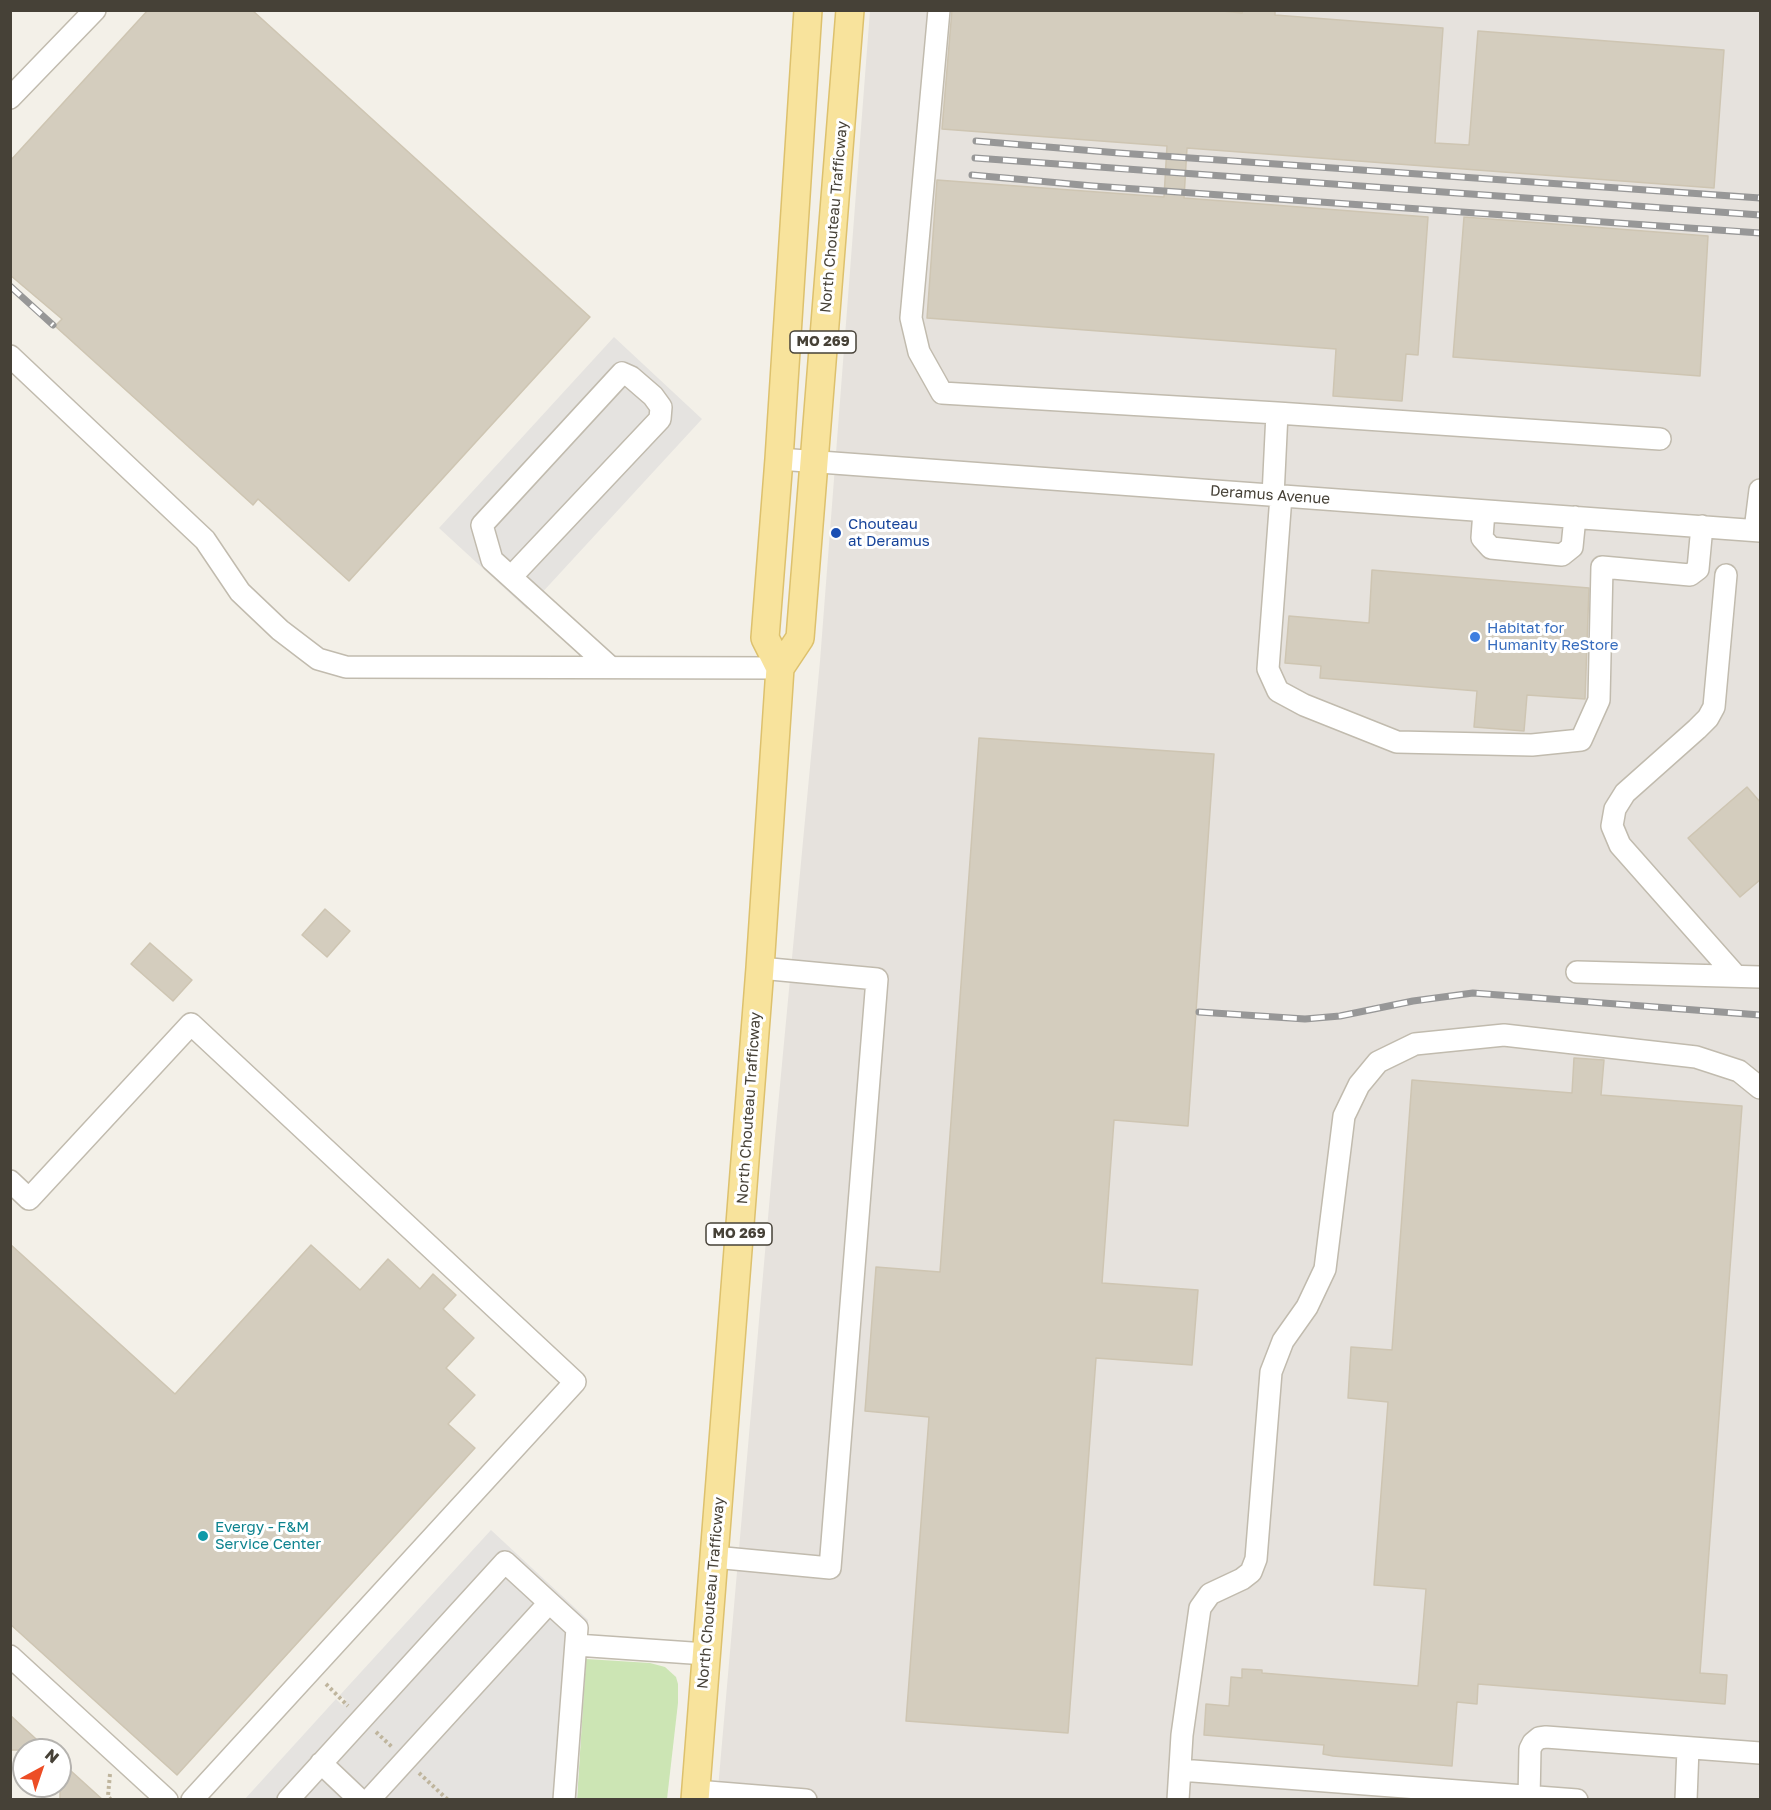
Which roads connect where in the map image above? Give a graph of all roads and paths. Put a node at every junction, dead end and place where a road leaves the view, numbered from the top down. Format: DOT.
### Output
graph roads {
  1 [pos="95,10"];
  2 [pos="808,10"];
  3 [pos="850,10"];
  4 [pos="939,10"];
  5 [pos="10,98"];
  6 [pos="10,356"];
  7 [pos="1277,413"];
  8 [pos="1660,439"];
  9 [pos="779,459"];
  10 [pos="814,462"];
  11 [pos="1761,490"];
  12 [pos="1277,496"];
  13 [pos="1484,511"];
  14 [pos="1575,517"];
  15 [pos="1702,526"];
  16 [pos="1758,530"];
  17 [pos="1567,551"];
  18 [pos="1602,567"];
  19 [pos="1726,575"];
  20 [pos="511,577"];
  21 [pos="609,666"];
  22 [pos="780,668"];
  23 [pos="760,968"];
  24 [pos="1577,972"];
  25 [pos="1736,976"];
  26 [pos="1761,977"];
  27 [pos="1761,1088"];
  28 [pos="10,1181"];
  29 [pos="714,1557"];
  30 [pos="549,1603"];
  31 [pos="576,1645"];
  32 [pos="706,1654"];
  33 [pos="10,1656"];
  34 [pos="1688,1748"];
  35 [pos="1761,1753"];
  36 [pos="321,1763"];
  37 [pos="1180,1770"];
  38 [pos="695,1795"];
  39 [pos="1529,1798"];
  40 [pos="167,1800"];
  41 [pos="192,1800"];
  42 [pos="288,1800"];
  43 [pos="360,1800"];
  44 [pos="369,1800"];
  45 [pos="564,1800"];
  46 [pos="806,1800"];
  47 [pos="1178,1800"];
  48 [pos="1577,1800"];
  49 [pos="1686,1800"];
  1 -- 5 [label="street"];
  2 -- 9 [label="main road, MO 269"];
  3 -- 10 [label="main road, North Chouteau Trafficway / MO 269"];
  4 -- 7 [label="street"];
  6 -- 21 [label="street"];
  7 -- 8 [label="street"];
  7 -- 12 [label="street"];
  9 -- 10 [label="street, Deramus Avenue"];
  9 -- 22 [label="main road, MO 269"];
  10 -- 12 [label="street, Deramus Avenue"];
  10 -- 22 [label="main road, North Chouteau Trafficway / MO 269"];
  11 -- 16 [label="street"];
  12 -- 13 [label="street, Deramus Avenue"];
  12 -- 18 [label="street"];
  13 -- 14 [label="street, Deramus Avenue"];
  13 -- 17 [label="street"];
  14 -- 15 [label="street, Deramus Avenue"];
  14 -- 17 [label="street"];
  15 -- 16 [label="street, Deramus Avenue"];
  15 -- 18 [label="street"];
  17 -- 18 [label="street"];
  19 -- 25 [label="street"];
  20 -- 20 [label="street"];
  20 -- 21 [label="street"];
  21 -- 22 [label="street"];
  22 -- 23 [label="main road, North Chouteau Trafficway / MO 269"];
  23 -- 29 [label="main road, North Chouteau Trafficway / MO 269"];
  23 -- 29 [label="street"];
  24 -- 25 [label="street"];
  25 -- 26 [label="street"];
  27 -- 37 [label="street"];
  28 -- 41 [label="street"];
  29 -- 32 [label="main road, North Chouteau Trafficway / MO 269"];
  30 -- 31 [label="street"];
  30 -- 36 [label="street"];
  30 -- 44 [label="street"];
  31 -- 32 [label="street"];
  31 -- 45 [label="street"];
  32 -- 38 [label="main road, North Chouteau Trafficway / MO 269"];
  33 -- 40 [label="street"];
  34 -- 35 [label="street"];
  34 -- 39 [label="street"];
  34 -- 49 [label="street"];
  36 -- 42 [label="street"];
  36 -- 43 [label="street"];
  37 -- 39 [label="street"];
  37 -- 47 [label="street"];
  38 -- 46 [label="street"];
  39 -- 48 [label="street"];
}
